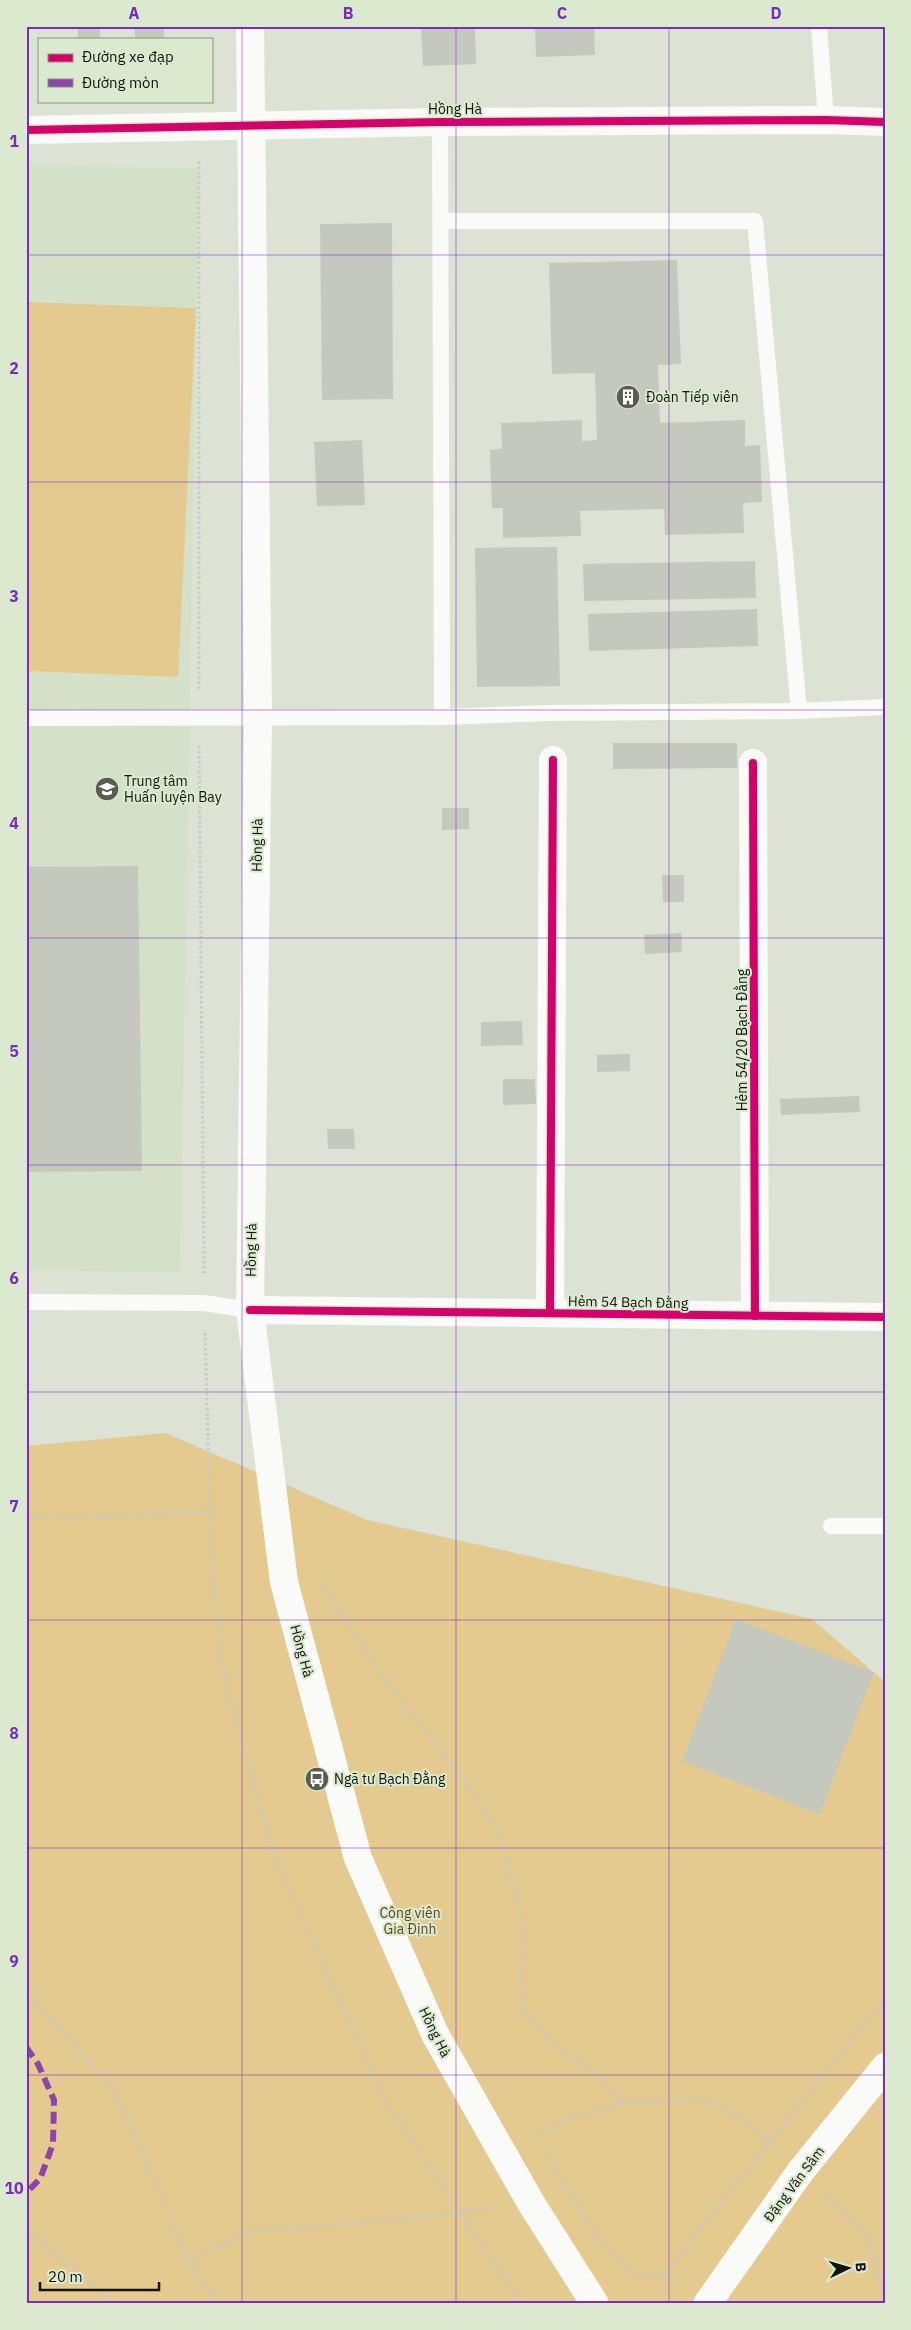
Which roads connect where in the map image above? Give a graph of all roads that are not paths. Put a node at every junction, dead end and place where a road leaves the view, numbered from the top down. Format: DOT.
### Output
graph roads {
  1 [pos="250,26"];
  2 [pos="819,26"];
  3 [pos="826,120"];
  4 [pos="440,122"];
  5 [pos="885,122"];
  6 [pos="253,125"];
  7 [pos="26,130"];
  8 [pos="441,221"];
  9 [pos="885,707"];
  10 [pos="800,711"];
  11 [pos="258,717"];
  12 [pos="442,717"];
  13 [pos="26,718"];
  14 [pos="553,760"];
  15 [pos="754,763"];
  16 [pos="26,1302"];
  17 [pos="250,1310"];
  18 [pos="550,1313"];
  19 [pos="755,1316"];
  20 [pos="885,1317"];
  21 [pos="831,1526"];
  22 [pos="885,1526"];
  23 [pos="885,2067"];
  24 [pos="595,2304"];
  25 [pos="708,2304"];
  1 -- 6 [label="street, Hồng Hà"];
  2 -- 3 [label="lane"];
  3 -- 4 [label="street, Hồng Hà"];
  3 -- 5 [label="street, Hồng Hà"];
  4 -- 6 [label="street, Hồng Hà"];
  4 -- 8 [label="lane"];
  6 -- 7 [label="street, Hồng Hà"];
  6 -- 11 [label="street, Hồng Hà"];
  8 -- 10 [label="lane"];
  8 -- 12 [label="lane"];
  9 -- 10 [label="lane"];
  10 -- 12 [label="lane"];
  11 -- 12 [label="lane"];
  11 -- 13 [label="lane"];
  11 -- 17 [label="street, Hồng Hà"];
  14 -- 18 [label="street"];
  15 -- 19 [label="street, Hẻm 54/20 Bạch Đằng"];
  16 -- 17 [label="lane"];
  17 -- 18 [label="street, Hẻm 54 Bạch Đằng"];
  17 -- 24 [label="street, Hồng Hà"];
  18 -- 19 [label="street, Hẻm 54 Bạch Đằng"];
  19 -- 20 [label="street, Hẻm 54 Bạch Đằng"];
  21 -- 22 [label="lane"];
  23 -- 25 [label="street, Đặng Văn Sâm"];
}
